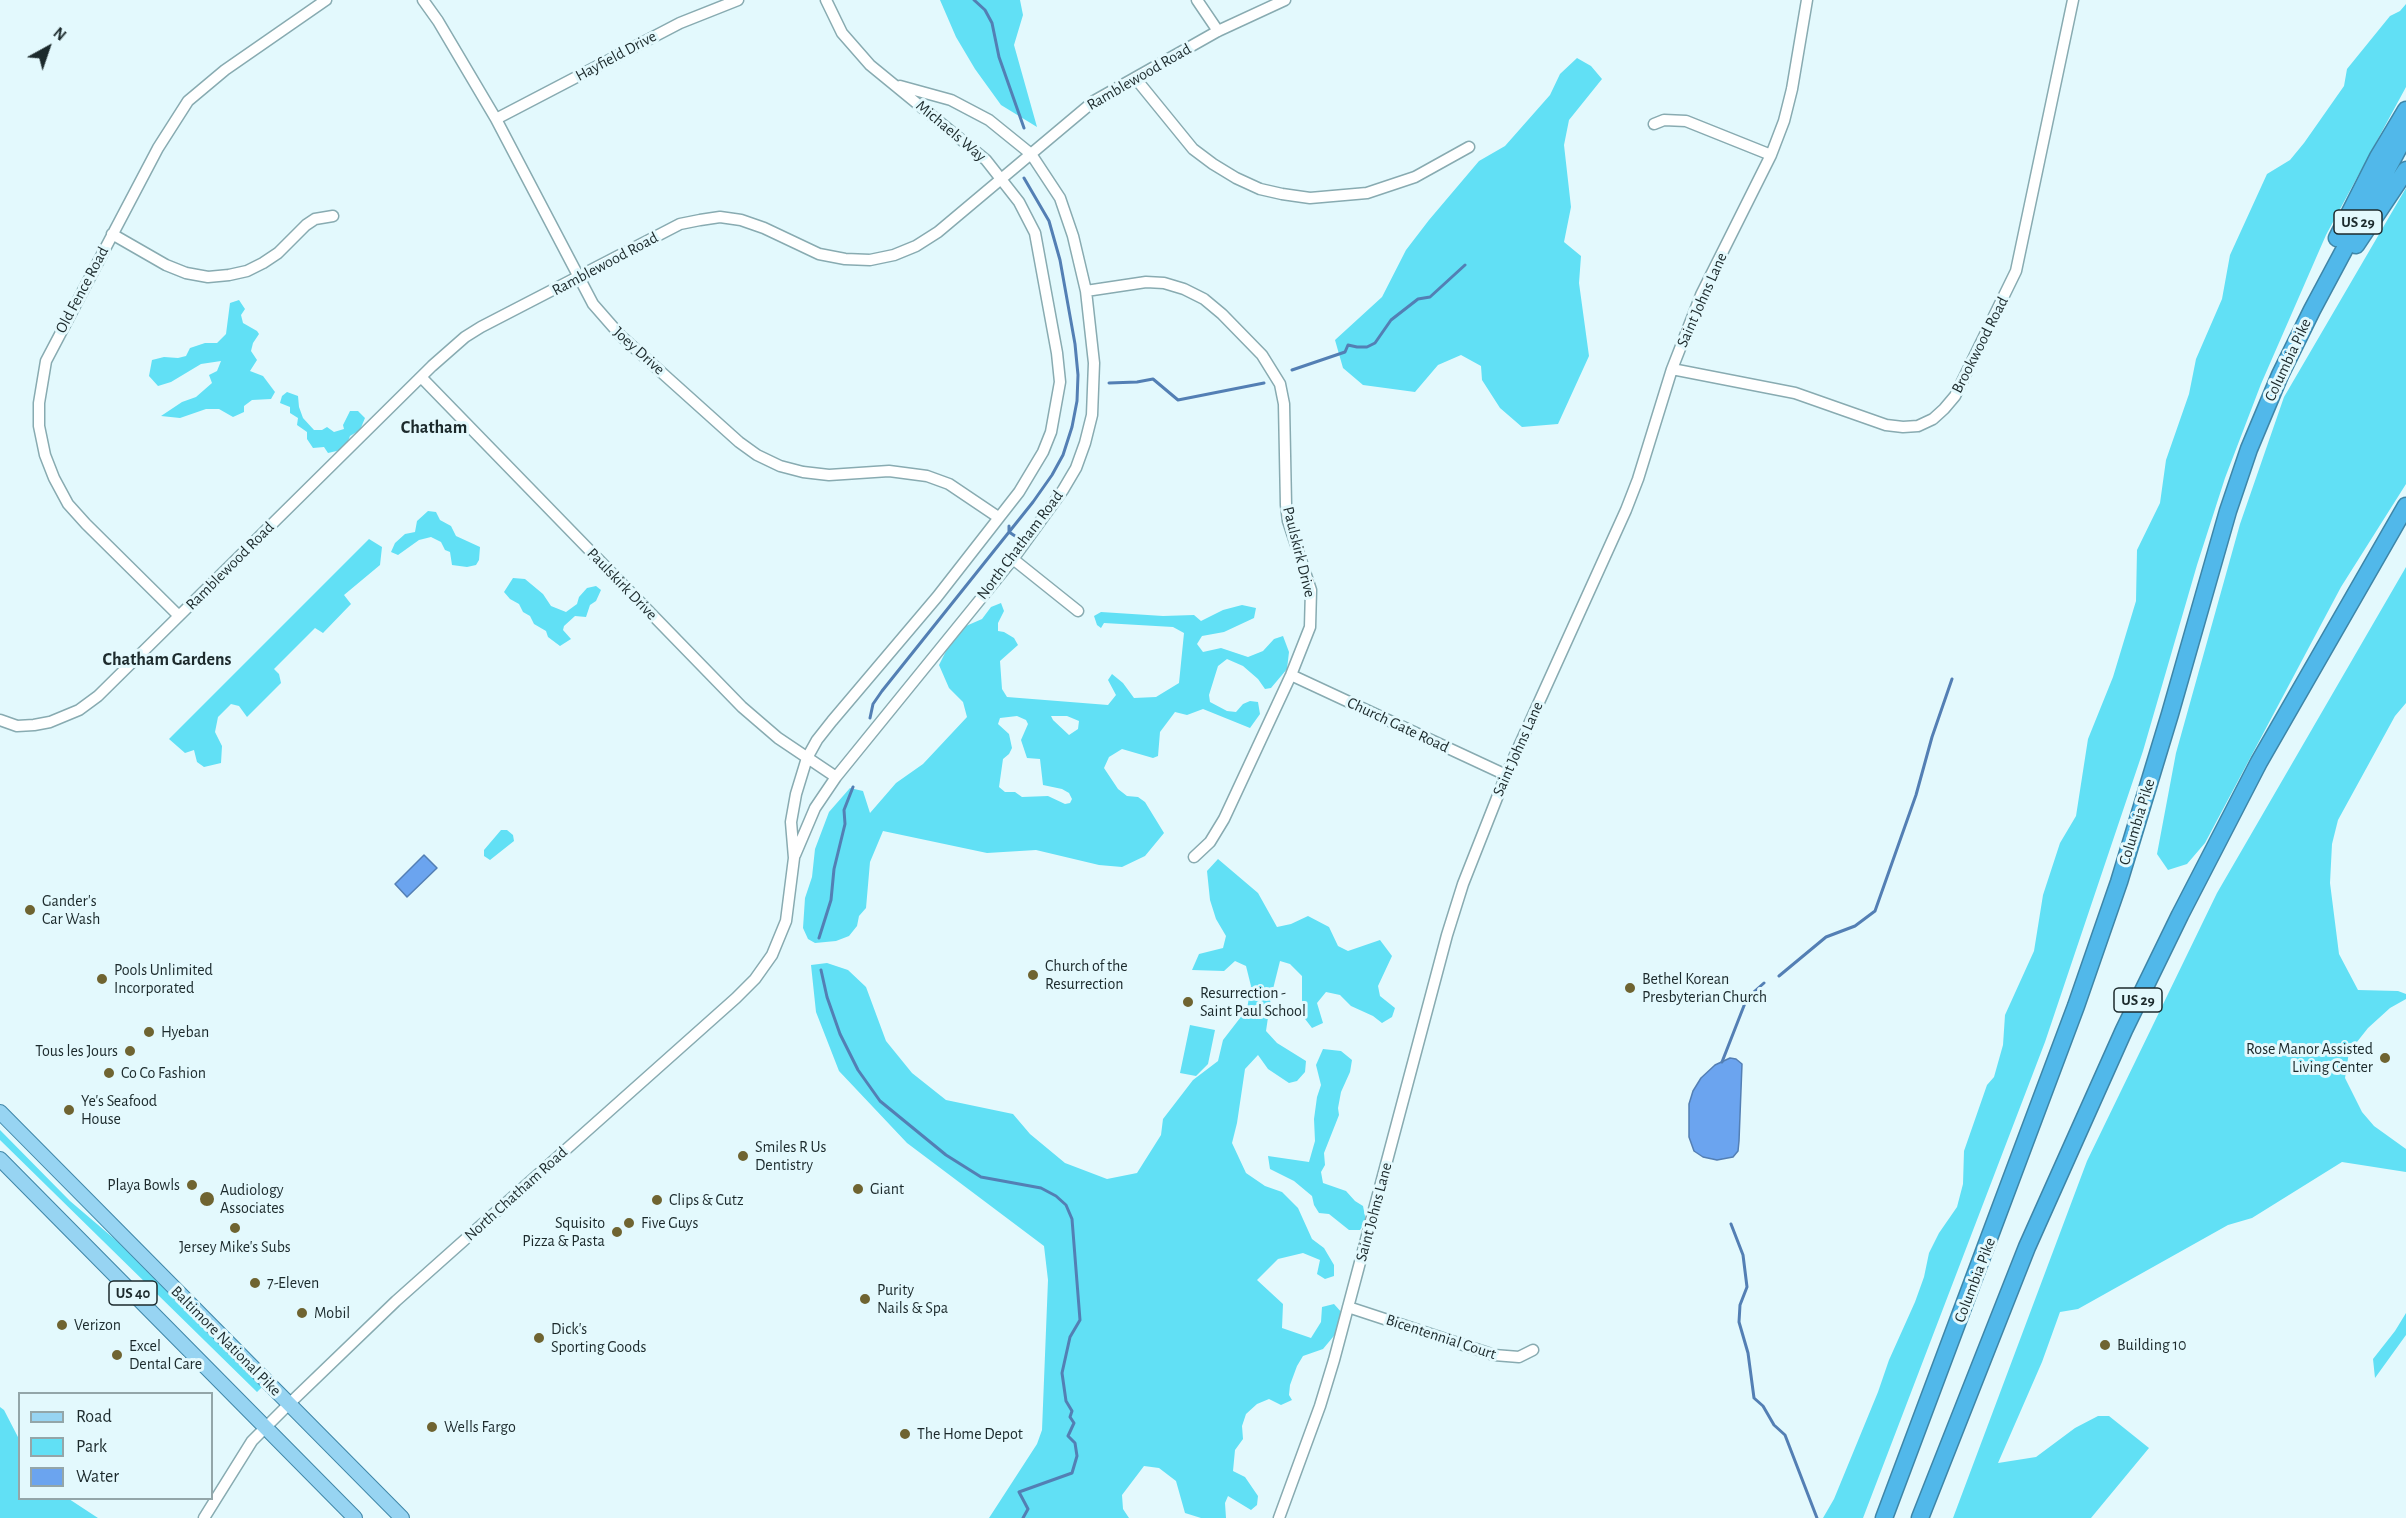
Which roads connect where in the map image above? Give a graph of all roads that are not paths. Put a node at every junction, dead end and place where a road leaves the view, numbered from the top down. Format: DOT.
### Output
graph roads {
  1 [pos="326,0"];
  2 [pos="423,0"];
  3 [pos="738,0"];
  4 [pos="826,0"];
  5 [pos="1197,0"];
  6 [pos="1285,0"];
  7 [pos="1807,0"];
  8 [pos="2073,0"];
  9 [pos="1218,32"];
  10 [pos="1136,79"];
  11 [pos="897,85"];
  12 [pos="2406,110"];
  13 [pos="496,119"];
  14 [pos="1654,124"];
  15 [pos="2406,134"];
  16 [pos="1469,147"];
  17 [pos="1031,154"];
  18 [pos="1771,155"];
  19 [pos="2406,171"];
  20 [pos="1003,179"];
  21 [pos="333,216"];
  22 [pos="112,234"];
  23 [pos="579,278"];
  24 [pos="1086,291"];
  25 [pos="2312,310"];
  26 [pos="1672,369"];
  27 [pos="2280,375"];
  28 [pos="421,377"];
  29 [pos="2406,506"];
  30 [pos="998,517"];
  31 [pos="1013,559"];
  32 [pos="1078,611"];
  33 [pos="180,616"];
  34 [pos="1291,675"];
  35 [pos="0,720"];
  36 [pos="807,758"];
  37 [pos="1506,775"];
  38 [pos="836,777"];
  39 [pos="1194,857"];
  40 [pos="794,858"];
  41 [pos="0,1112"];
  42 [pos="0,1160"];
  43 [pos="1348,1307"];
  44 [pos="1533,1350"];
  45 [pos="289,1404"];
  46 [pos="266,1427"];
  47 [pos="1942,1458"];
  48 [pos="204,1518"];
  49 [pos="355,1518"];
  50 [pos="402,1518"];
  51 [pos="1279,1518"];
  52 [pos="1884,1518"];
  53 [pos="1920,1518"];
  54 [pos="1926,1518"];
  1 -- 22 [label="street, Old Fence Road"];
  2 -- 13 [label="street, Joey Drive"];
  3 -- 13 [label="street, Hayfield Drive"];
  4 -- 11 [label="street, Michaels Way"];
  5 -- 9 [label="street"];
  6 -- 9 [label="street, Ramblewood Road"];
  7 -- 18 [label="street, Saint Johns Lane"];
  8 -- 26 [label="street, Brookwood Road"];
  9 -- 10 [label="street, Ramblewood Road"];
  10 -- 16 [label="street"];
  10 -- 17 [label="street, Ramblewood Road"];
  11 -- 17 [label="street, Michaels Way"];
  11 -- 20 [label="street, Michaels Way"];
  12 -- 27 [label="highway"];
  13 -- 23 [label="street, Joey Drive"];
  14 -- 18 [label="street"];
  15 -- 25 [label="highway, Columbia Pike / US 29"];
  17 -- 20 [label="street, Ramblewood Road"];
  17 -- 24 [label="street, North Chatham Road"];
  18 -- 26 [label="street, Saint Johns Lane"];
  19 -- 25 [label="highway"];
  20 -- 23 [label="street, Ramblewood Road"];
  20 -- 30 [label="street, North Chatham Road"];
  21 -- 22 [label="street"];
  22 -- 33 [label="street, Old Fence Road"];
  23 -- 28 [label="street, Ramblewood Road"];
  23 -- 30 [label="street, Joey Drive"];
  24 -- 31 [label="street, North Chatham Road"];
  24 -- 34 [label="street, Paulskirk Drive"];
  25 -- 27 [label="highway, Columbia Pike / US 29"];
  26 -- 37 [label="street, Saint Johns Lane"];
  27 -- 52 [label="highway, Columbia Pike / US 29"];
  28 -- 33 [label="street, Ramblewood Road"];
  28 -- 36 [label="street, Paulskirk Drive"];
  29 -- 47 [label="highway, Columbia Pike / US 29"];
  30 -- 36 [label="street, North Chatham Road"];
  31 -- 32 [label="street"];
  31 -- 38 [label="street, North Chatham Road"];
  33 -- 35 [label="street, Ramblewood Road"];
  34 -- 37 [label="street, Church Gate Road"];
  34 -- 39 [label="street, Paulskirk Drive"];
  36 -- 38 [label="street, Paulskirk Drive"];
  36 -- 40 [label="street, North Chatham Road"];
  37 -- 43 [label="street, Saint Johns Lane"];
  38 -- 40 [label="street, North Chatham Road"];
  40 -- 45 [label="street, North Chatham Road"];
  41 -- 45 [label="main road, Baltimore National Pike / US 40"];
  42 -- 46 [label="main road, Baltimore National Pike / US 40"];
  43 -- 44 [label="street, Bicentennial Court"];
  43 -- 51 [label="street, Saint Johns Lane"];
  45 -- 46 [label="street, North Chatham Road"];
  45 -- 50 [label="main road, Baltimore National Pike / US 40"];
  46 -- 48 [label="street, North Chatham Road"];
  46 -- 49 [label="main road, Baltimore National Pike / US 40"];
  47 -- 53 [label="highway, Columbia Pike / US 29"];
  47 -- 54 [label="highway"];
}
